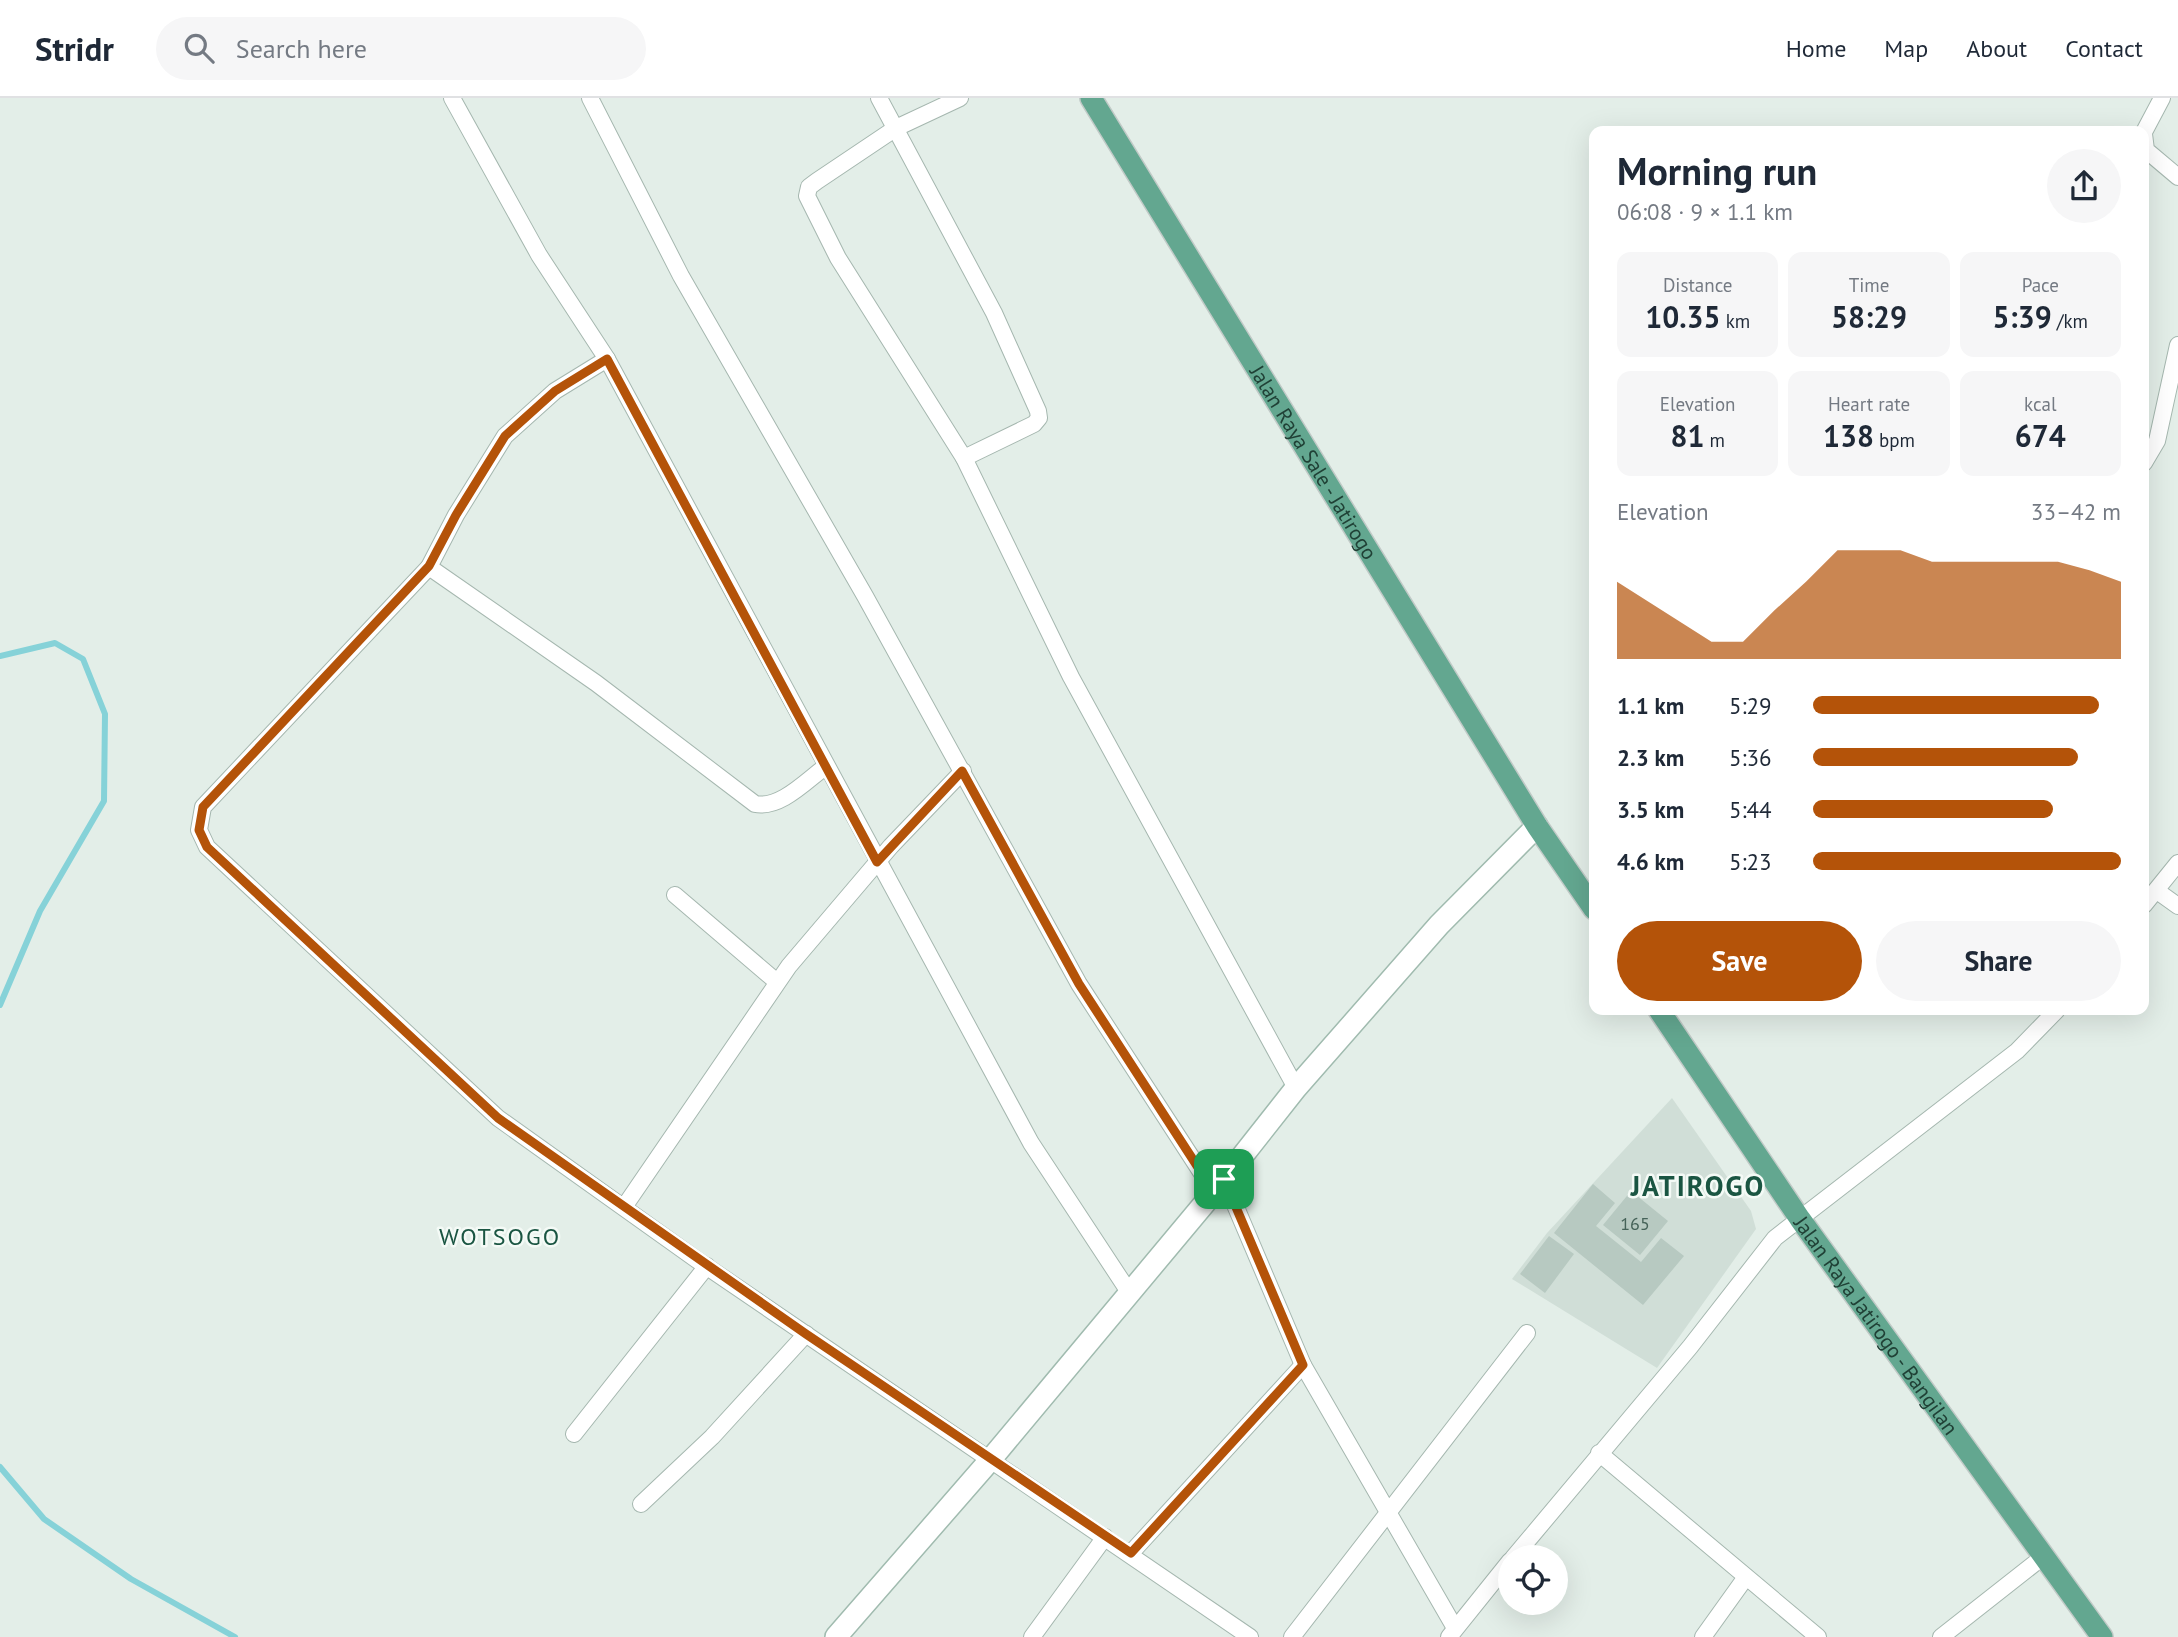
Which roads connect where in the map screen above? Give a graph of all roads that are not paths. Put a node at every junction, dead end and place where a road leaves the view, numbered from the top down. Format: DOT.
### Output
graph roads {
  1 [pos="452,98"];
  2 [pos="590,98"];
  3 [pos="879,98"];
  4 [pos="960,98"];
  5 [pos="1091,98"];
  6 [pos="2162,98"];
  7 [pos="2148,126"];
  8 [pos="896,128"];
  9 [pos="2149,152"];
  10 [pos="2178,177"];
  11 [pos="2178,345"];
  12 [pos="607,359"];
  13 [pos="2149,455"];
  14 [pos="964,458"];
  15 [pos="429,566"];
  16 [pos="825,767"];
  17 [pos="962,771"];
  18 [pos="1537,825"];
  19 [pos="877,862"];
  20 [pos="2178,863"];
  21 [pos="2157,891"];
  22 [pos="676,895"];
  23 [pos="2149,900"];
  24 [pos="1589,902"];
  25 [pos="2178,906"];
  26 [pos="778,982"];
  27 [pos="1662,1015"];
  28 [pos="2052,1015"];
  29 [pos="1296,1088"];
  30 [pos="1219,1186"];
  31 [pos="624,1207"];
  32 [pos="1800,1219"];
  33 [pos="707,1266"];
  34 [pos="1129,1292"];
  35 [pos="1527,1333"];
  36 [pos="806,1334"];
  37 [pos="1303,1365"];
  38 [pos="574,1434"];
  39 [pos="1599,1453"];
  40 [pos="991,1460"];
  41 [pos="641,1504"];
  42 [pos="1386,1512"];
  43 [pos="1105,1537"];
  44 [pos="1523,1545"];
  45 [pos="1131,1553"];
  46 [pos="2044,1556"];
  47 [pos="1498,1576"];
  48 [pos="1746,1577"];
  49 [pos="1230,1631"];
  50 [pos="1452,1632"];
  51 [pos="836,1637"];
  52 [pos="1032,1637"];
  53 [pos="1250,1637"];
  54 [pos="1292,1637"];
  55 [pos="1703,1637"];
  56 [pos="1818,1637"];
  57 [pos="1941,1637"];
  58 [pos="2102,1637"];
  1 -- 12 [label="street"];
  2 -- 17 [label="street"];
  3 -- 8 [label="street"];
  4 -- 8 [label="street"];
  5 -- 18 [label="main road, Jalan Raya Sale - Jatirogo"];
  6 -- 7 [label="street"];
  8 -- 14 [label="street"];
  8 -- 14 [label="street"];
  9 -- 10 [label="street"];
  11 -- 13 [label="street"];
  12 -- 15 [label="street"];
  12 -- 16 [label="street"];
  14 -- 29 [label="street"];
  15 -- 16 [label="street"];
  15 -- 31 [label="street"];
  16 -- 19 [label="street"];
  17 -- 19 [label="street"];
  17 -- 30 [label="street"];
  18 -- 24 [label="main road"];
  18 -- 29 [label="main road"];
  19 -- 26 [label="street"];
  19 -- 34 [label="street"];
  20 -- 21 [label="street"];
  21 -- 23 [label="street"];
  21 -- 25 [label="street"];
  22 -- 26 [label="street"];
  26 -- 31 [label="street"];
  27 -- 32 [label="main road, Jalan Raya Jatirogo - Bangilan"];
  28 -- 32 [label="street"];
  29 -- 30 [label="main road"];
  30 -- 34 [label="main road"];
  30 -- 37 [label="street"];
  31 -- 33 [label="street"];
  32 -- 39 [label="street"];
  32 -- 46 [label="main road, Jalan Raya Jatirogo - Bangilan"];
  33 -- 36 [label="street"];
  33 -- 38 [label="street"];
  34 -- 40 [label="main road"];
  35 -- 42 [label="street"];
  36 -- 40 [label="street"];
  36 -- 41 [label="street"];
  37 -- 42 [label="street"];
  37 -- 45 [label="street"];
  39 -- 44 [label="street"];
  39 -- 48 [label="street"];
  40 -- 43 [label="street"];
  40 -- 51 [label="main road"];
  42 -- 50 [label="street"];
  42 -- 54 [label="street"];
  43 -- 45 [label="street"];
  43 -- 52 [label="street"];
  45 -- 49 [label="street"];
  46 -- 57 [label="street"];
  46 -- 58 [label="main road, Jalan Raya Jatirogo - Bangilan"];
  47 -- 50 [label="street"];
  48 -- 55 [label="street"];
  48 -- 56 [label="street"];
  49 -- 53 [label="street"];
}
